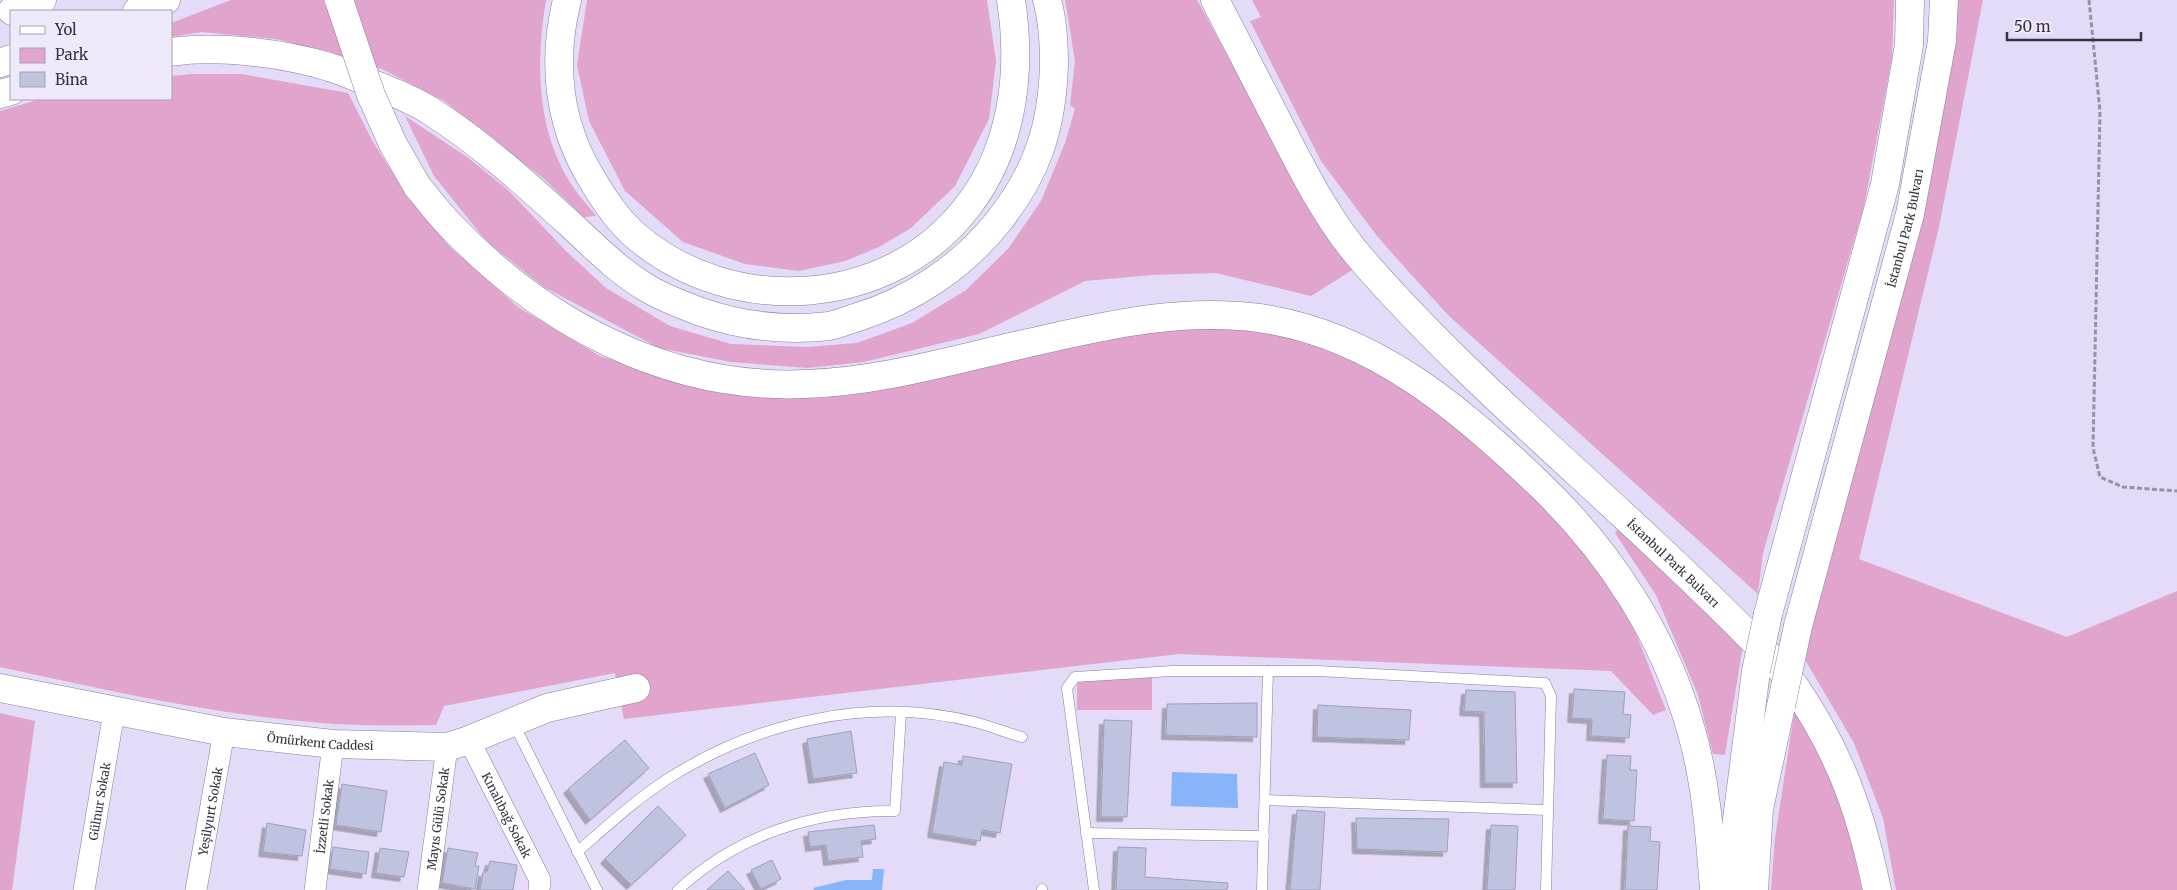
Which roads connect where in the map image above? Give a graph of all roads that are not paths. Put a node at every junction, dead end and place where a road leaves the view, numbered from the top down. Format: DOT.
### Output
graph roads {
  1 [pos="42,0"];
  2 [pos="166,0"];
  3 [pos="339,0"];
  4 [pos="567,0"];
  5 [pos="1011,0"];
  6 [pos="1047,0"];
  7 [pos="1215,0"];
  8 [pos="1910,0"];
  9 [pos="1944,0"];
  10 [pos="15,10"];
  11 [pos="140,10"];
  12 [pos="172,52"];
  13 [pos="1268,671"];
  14 [pos="0,688"];
  15 [pos="636,688"];
  16 [pos="114,712"];
  17 [pos="902,713"];
  18 [pos="513,720"];
  19 [pos="224,732"];
  20 [pos="1022,738"];
  21 [pos="458,743"];
  22 [pos="333,744"];
  23 [pos="1265,800"];
  24 [pos="1548,810"];
  25 [pos="1086,833"];
  26 [pos="1264,836"];
  27 [pos="577,852"];
  28 [pos="541,887"];
  29 [pos="84,890"];
  30 [pos="196,890"];
  31 [pos="315,890"];
  32 [pos="428,890"];
  33 [pos="597,890"];
  34 [pos="678,890"];
  35 [pos="1094,890"];
  36 [pos="1262,890"];
  37 [pos="1546,890"];
  38 [pos="1714,890"];
  39 [pos="1728,890"];
  40 [pos="1754,890"];
  41 [pos="1877,890"];
  1 -- 10 [label="main road"];
  2 -- 11 [label="main road"];
  3 -- 38 [label="main road, bridge"];
  4 -- 5 [label="main road"];
  6 -- 12 [label="main road"];
  7 -- 41 [label="main road, İstanbul Park Bulvarı"];
  8 -- 39 [label="main road, bridge"];
  9 -- 40 [label="main road, İstanbul Park Bulvarı, bridge"];
  13 -- 23 [label="lane"];
  13 -- 24 [label="lane"];
  13 -- 25 [label="lane"];
  14 -- 16 [label="main road, Ömürkent Caddesi"];
  15 -- 18 [label="main road, Ömürkent Caddesi"];
  16 -- 19 [label="main road, Ömürkent Caddesi"];
  16 -- 29 [label="street, Gülnur Sokak"];
  17 -- 20 [label="lane"];
  17 -- 27 [label="lane"];
  17 -- 34 [label="lane"];
  18 -- 21 [label="main road, Ömürkent Caddesi"];
  18 -- 27 [label="lane"];
  19 -- 22 [label="main road, Ömürkent Caddesi"];
  19 -- 30 [label="street, Yeşilyurt Sokak"];
  21 -- 22 [label="main road, Ömürkent Caddesi"];
  21 -- 28 [label="street, Kınalıbağ Sokak"];
  21 -- 32 [label="street, Mayıs Gülü Sokak"];
  22 -- 31 [label="street, İzzetli Sokak"];
  23 -- 24 [label="lane"];
  23 -- 26 [label="lane"];
  24 -- 37 [label="lane"];
  25 -- 26 [label="lane"];
  25 -- 35 [label="lane"];
  26 -- 36 [label="lane"];
  27 -- 33 [label="lane"];
}
